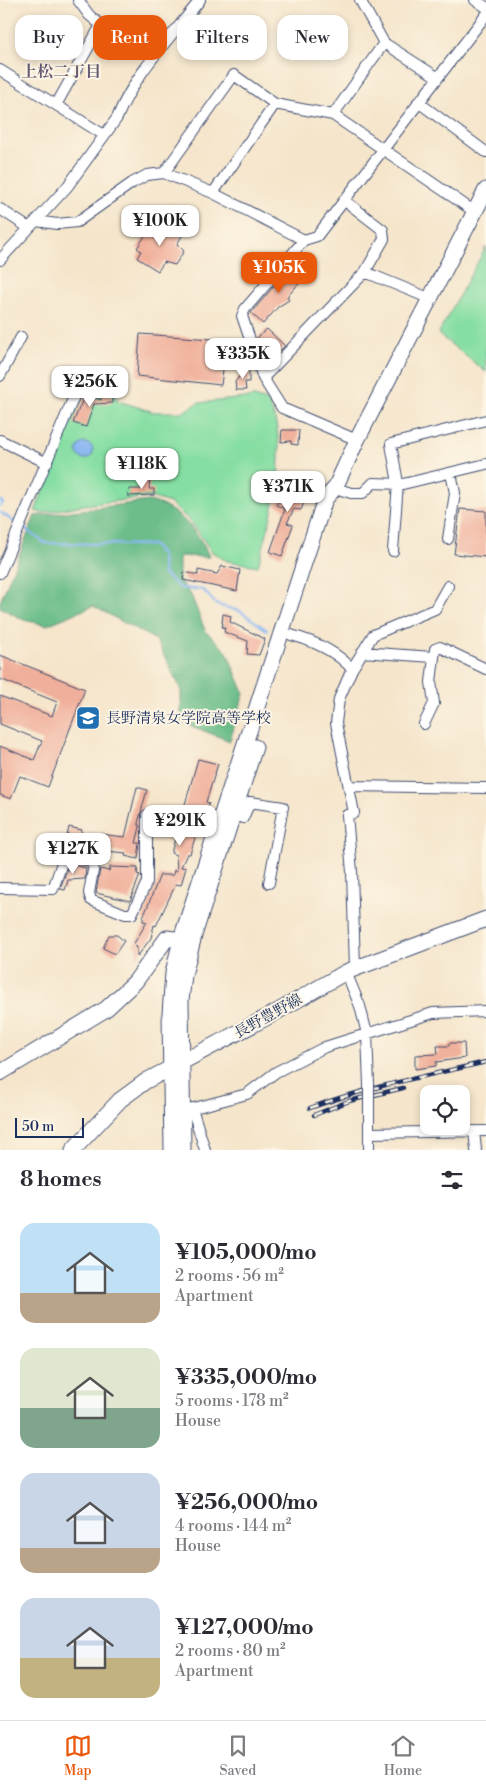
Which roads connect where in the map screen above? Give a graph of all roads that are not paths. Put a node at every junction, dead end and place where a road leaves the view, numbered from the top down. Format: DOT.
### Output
graph roads {
  1 [pos="78,0"];
  2 [pos="200,0"];
  3 [pos="360,0"];
  4 [pos="475,0"];
  5 [pos="486,6"];
  6 [pos="486,15"];
  7 [pos="384,43"];
  8 [pos="0,70"];
  9 [pos="437,77"];
  10 [pos="418,102"];
  11 [pos="275,104"];
  12 [pos="56,105"];
  13 [pos="333,115"];
  14 [pos="104,135"];
  15 [pos="381,150"];
  16 [pos="486,152"];
  17 [pos="164,173"];
  18 [pos="486,190"];
  19 [pos="213,193"];
  20 [pos="344,200"];
  21 [pos="0,208"];
  22 [pos="475,212"];
  23 [pos="32,224"];
  24 [pos="304,240"];
  25 [pos="0,260"];
  26 [pos="365,272"];
  27 [pos="431,299"];
  28 [pos="21,337"];
  29 [pos="0,376"];
  30 [pos="263,378"];
  31 [pos="80,382"];
  32 [pos="486,420"];
  33 [pos="0,440"];
  34 [pos="357,440"];
  35 [pos="47,464"];
  36 [pos="486,464"];
  37 [pos="451,473"];
  38 [pos="398,483"];
  39 [pos="335,488"];
  40 [pos="448,539"];
  41 [pos="393,551"];
  42 [pos="2,568"];
  43 [pos="448,586"];
  44 [pos="291,634"];
  45 [pos="362,652"];
  46 [pos="433,657"];
  47 [pos="486,668"];
  48 [pos="352,669"];
  49 [pos="424,724"];
  50 [pos="349,786"];
  51 [pos="486,788"];
  52 [pos="147,815"];
  53 [pos="233,815"];
  54 [pos="269,883"];
  55 [pos="0,888"];
  56 [pos="486,919"];
  57 [pos="187,940"];
  58 [pos="350,970"];
  59 [pos="486,1011"];
  60 [pos="367,1034"];
  61 [pos="176,1067"];
  62 [pos="0,1073"];
  63 [pos="187,1110"];
  64 [pos="474,1131"];
  65 [pos="486,1131"];
  66 [pos="368,1133"];
  67 [pos="73,1150"];
  68 [pos="172,1150"];
  69 [pos="184,1150"];
  70 [pos="205,1150"];
  71 [pos="369,1150"];
  72 [pos="476,1150"];
  1 -- 12 [label="street"];
  2 -- 14 [label="street"];
  3 -- 7 [label="street"];
  4 -- 5 [label="street"];
  6 -- 9 [label="street"];
  7 -- 9 [label="street"];
  7 -- 13 [label="street"];
  8 -- 12 [label="street"];
  9 -- 10 [label="street"];
  10 -- 15 [label="street"];
  10 -- 16 [label="street"];
  11 -- 13 [label="street"];
  11 -- 17 [label="street"];
  11 -- 19 [label="street"];
  12 -- 14 [label="street"];
  13 -- 15 [label="street"];
  14 -- 23 [label="street"];
  15 -- 20 [label="street"];
  15 -- 22 [label="street"];
  17 -- 19 [label="street"];
  17 -- 23 [label="street"];
  18 -- 22 [label="street"];
  19 -- 24 [label="street"];
  20 -- 24 [label="street"];
  20 -- 26 [label="street"];
  21 -- 23 [label="street"];
  22 -- 27 [label="street"];
  23 -- 25 [label="street"];
  24 -- 30 [label="street"];
  26 -- 27 [label="street"];
  26 -- 30 [label="street"];
  27 -- 34 [label="street"];
  28 -- 29 [label="street"];
  30 -- 34 [label="street"];
  31 -- 35 [label="street"];
  32 -- 38 [label="street"];
  33 -- 35 [label="street"];
  34 -- 39 [label="street"];
  35 -- 42 [label="street"];
  36 -- 37 [label="street"];
  37 -- 38 [label="street"];
  37 -- 40 [label="street"];
  38 -- 39 [label="street"];
  38 -- 41 [label="street"];
  39 -- 44 [label="street"];
  39 -- 57 [label="street"];
  43 -- 45 [label="street"];
  44 -- 48 [label="street"];
  44 -- 53 [label="street"];
  45 -- 46 [label="street"];
  45 -- 48 [label="street"];
  46 -- 47 [label="street"];
  46 -- 49 [label="street"];
  48 -- 50 [label="street"];
  50 -- 51 [label="street"];
  50 -- 58 [label="street"];
  52 -- 55 [label="street"];
  53 -- 54 [label="street"];
  53 -- 57 [label="street"];
  56 -- 58 [label="street, 長野豊野線"];
  57 -- 61 [label="street"];
  57 -- 62 [label="street"];
  58 -- 60 [label="street"];
  58 -- 61 [label="street, 長野豊野線"];
  59 -- 60 [label="street"];
  60 -- 63 [label="street"];
  60 -- 66 [label="street, bridge"];
  61 -- 63 [label="street"];
  61 -- 67 [label="street, 長野豊野線"];
  61 -- 68 [label="street"];
  63 -- 69 [label="street"];
  63 -- 70 [label="street"];
  64 -- 65 [label="street"];
  64 -- 66 [label="street"];
  64 -- 72 [label="street"];
  66 -- 71 [label="street"];
}
